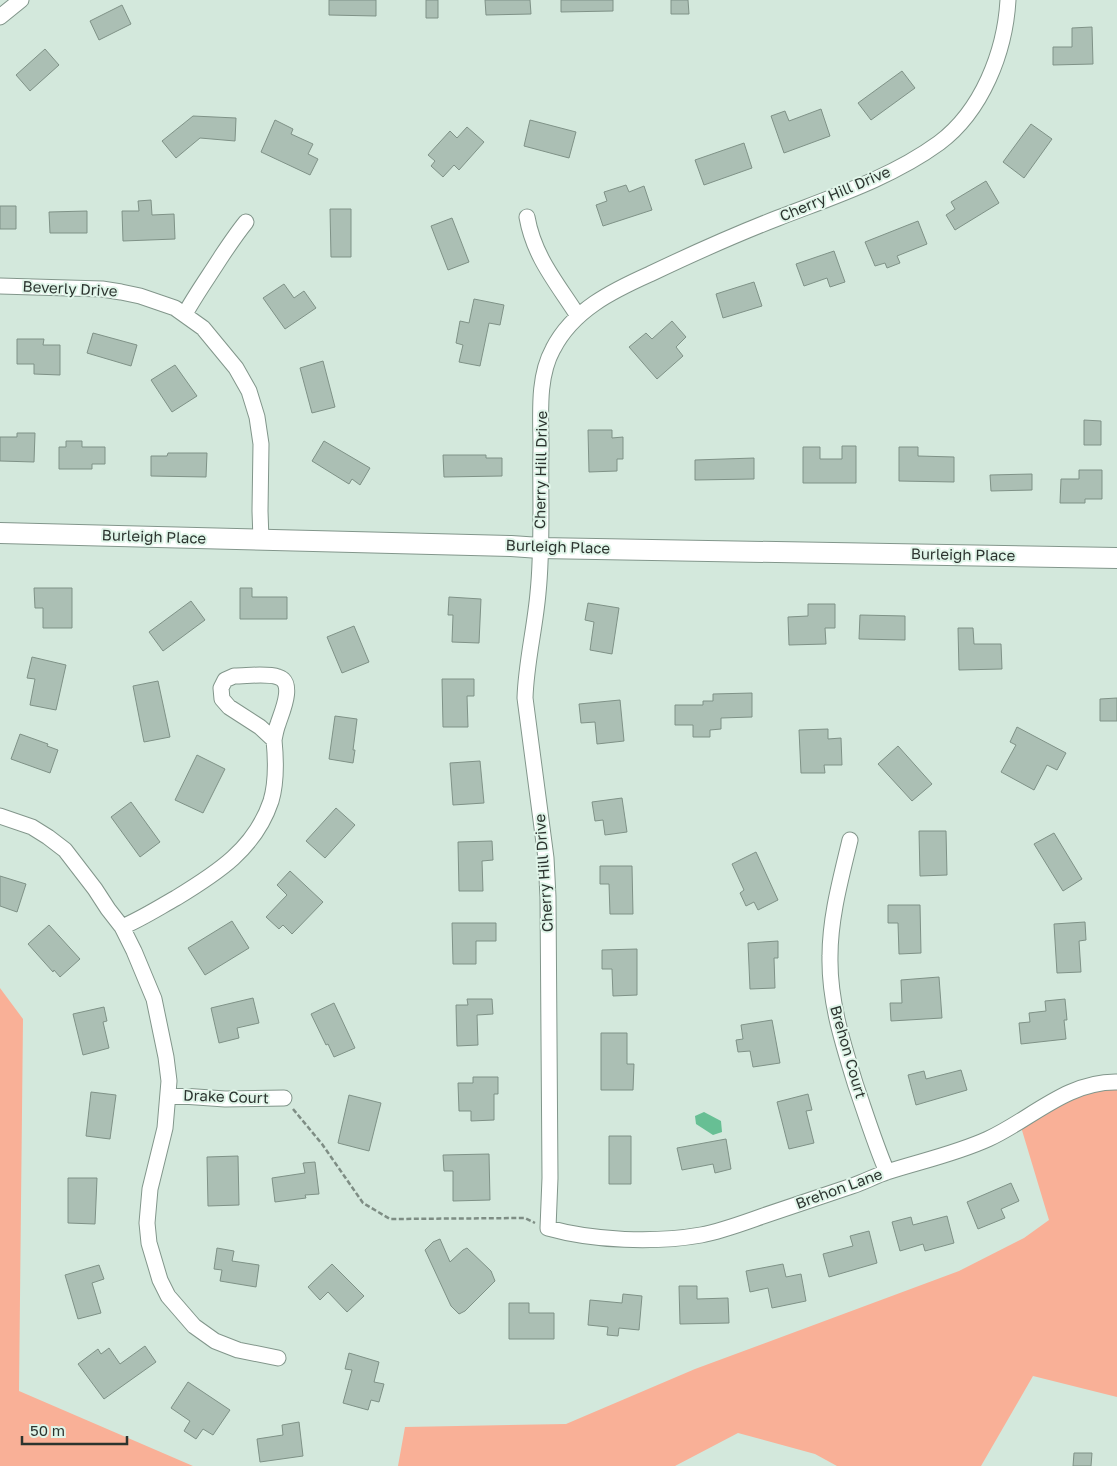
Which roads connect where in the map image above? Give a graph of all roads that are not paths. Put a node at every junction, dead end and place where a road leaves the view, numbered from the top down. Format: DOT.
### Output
graph roads {
  1 [pos="21,0"];
  2 [pos="1008,0"];
  3 [pos="0,17"];
  4 [pos="527,217"];
  5 [pos="246,222"];
  6 [pos="0,286"];
  7 [pos="185,314"];
  8 [pos="578,316"];
  9 [pos="0,533"];
  10 [pos="261,540"];
  11 [pos="540,548"];
  12 [pos="1117,558"];
  13 [pos="274,740"];
  14 [pos="0,816"];
  15 [pos="850,840"];
  16 [pos="122,927"];
  17 [pos="1117,1082"];
  18 [pos="168,1095"];
  19 [pos="284,1098"];
  20 [pos="887,1172"];
  21 [pos="548,1228"];
  22 [pos="278,1358"];
  1 -- 3 [label="street"];
  2 -- 8 [label="street, Cherry Hill Drive"];
  4 -- 8 [label="street"];
  5 -- 7 [label="street"];
  6 -- 7 [label="street, Beverly Drive"];
  7 -- 10 [label="street, Beverly Drive"];
  8 -- 11 [label="street, Cherry Hill Drive"];
  9 -- 10 [label="street, Burleigh Place"];
  10 -- 11 [label="street, Burleigh Place"];
  11 -- 12 [label="street, Burleigh Place"];
  11 -- 21 [label="street, Cherry Hill Drive"];
  13 -- 13 [label="street"];
  13 -- 16 [label="street"];
  14 -- 16 [label="street"];
  15 -- 20 [label="street, Brehon Court"];
  16 -- 18 [label="street"];
  17 -- 20 [label="street, Brehon Lane"];
  18 -- 19 [label="street, Drake Court"];
  18 -- 22 [label="street"];
  20 -- 21 [label="street, Brehon Lane"];
}
